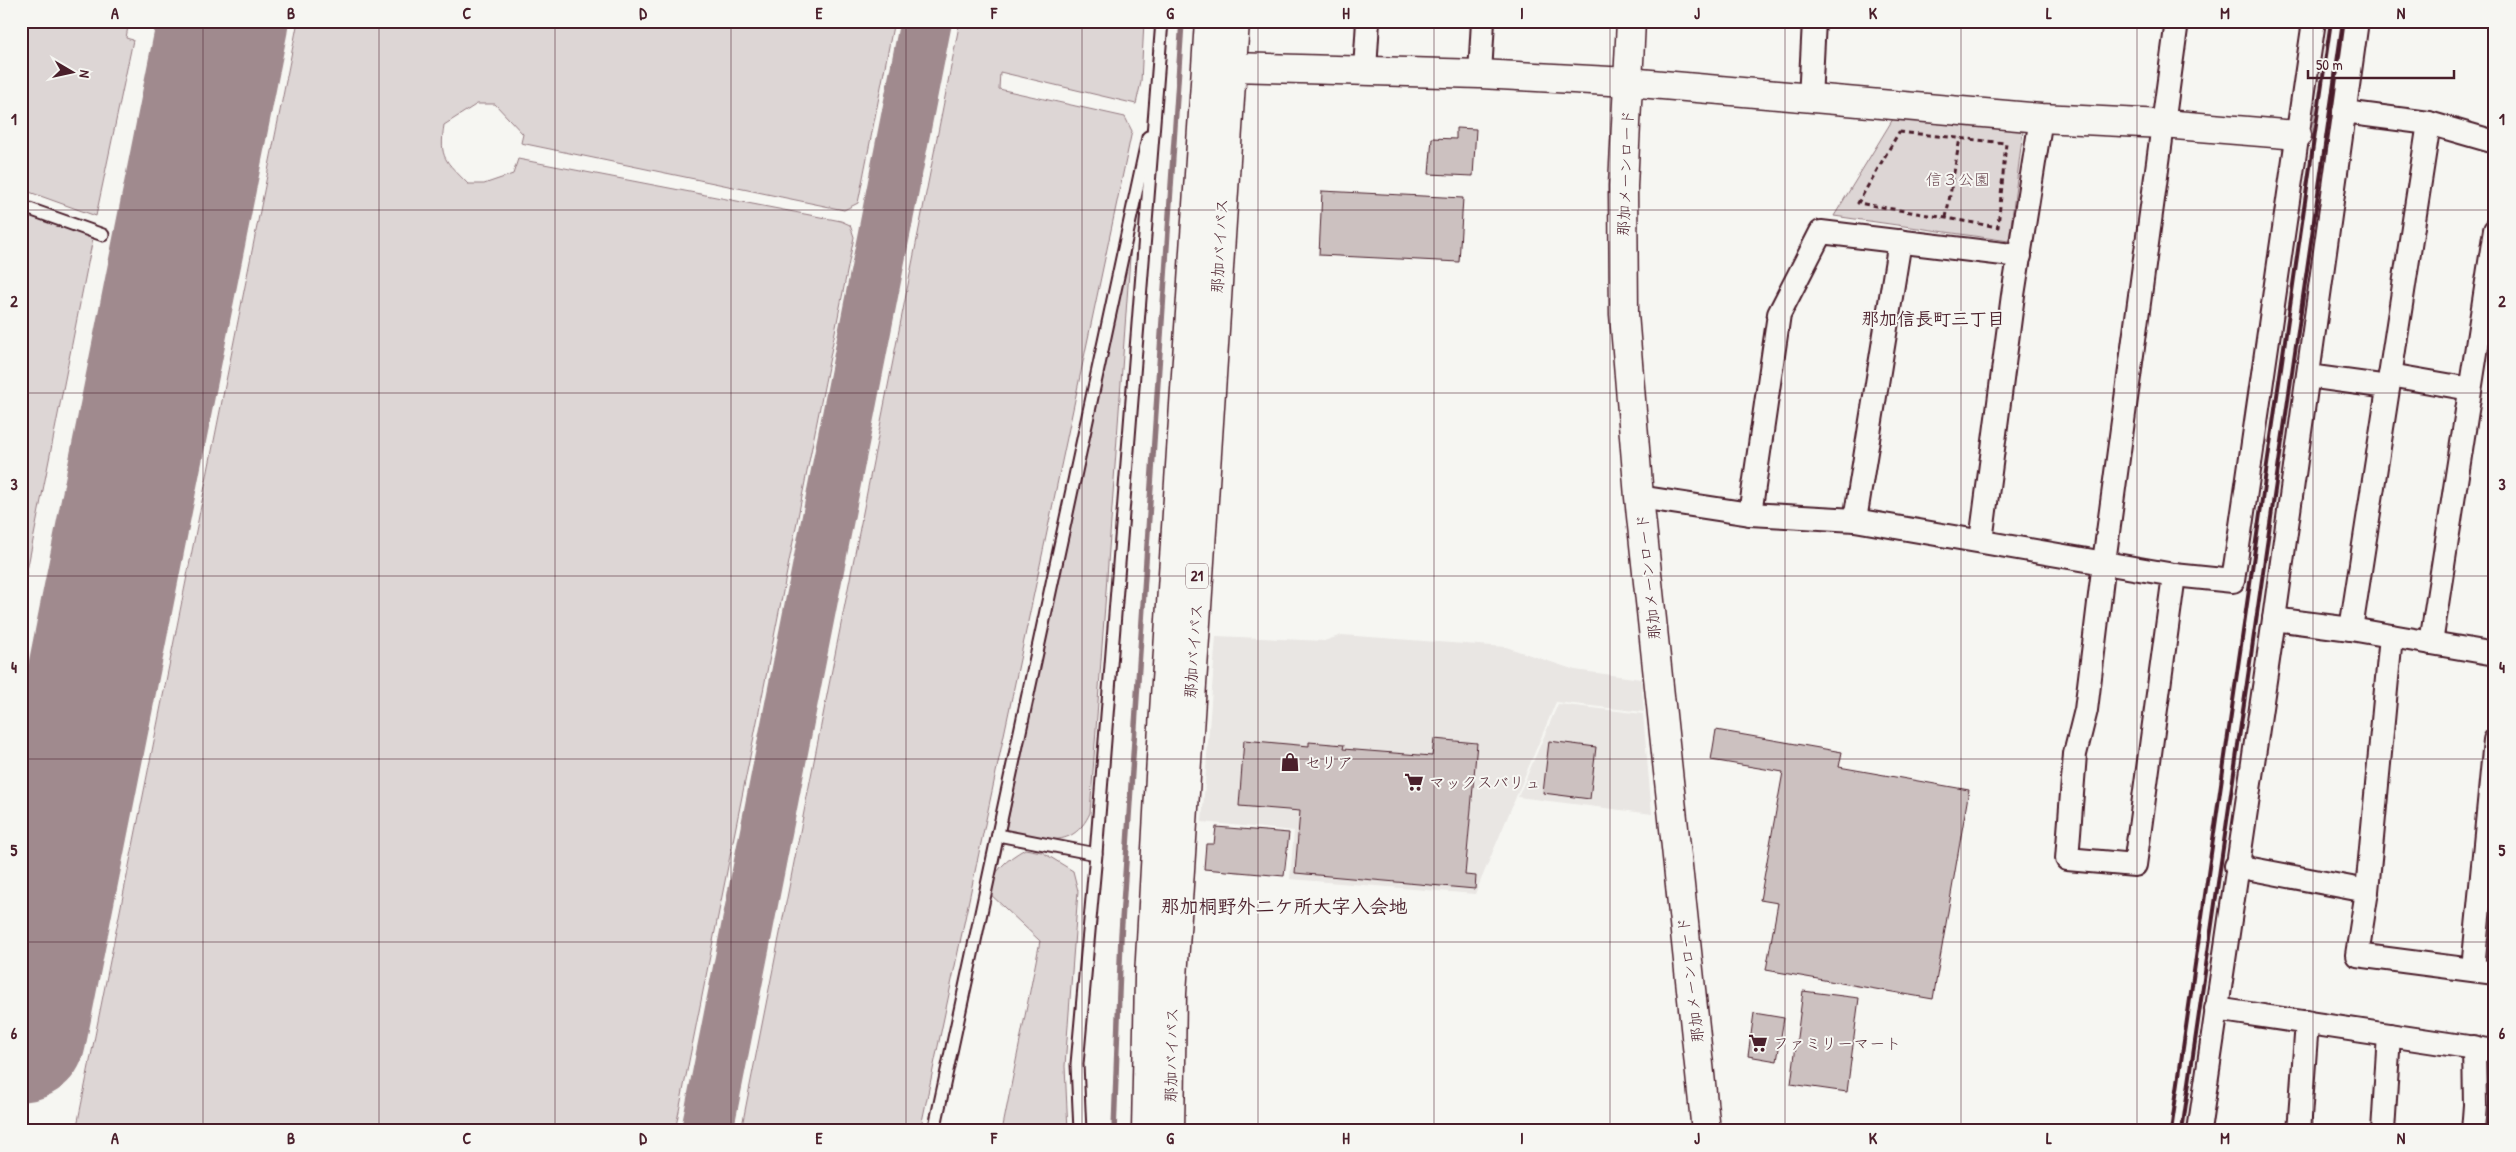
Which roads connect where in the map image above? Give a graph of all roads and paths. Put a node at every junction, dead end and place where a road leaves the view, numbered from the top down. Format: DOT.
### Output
graph roads {
  1 [pos="1162,21"];
  2 [pos="1209,21"];
  3 [pos="1235,21"];
  4 [pos="1368,21"];
  5 [pos="1483,21"];
  6 [pos="1631,21"];
  7 [pos="1814,21"];
  8 [pos="2177,21"];
  9 [pos="2314,21"];
  10 [pos="2357,21"];
  11 [pos="1231,67"];
  12 [pos="1365,70"];
  13 [pos="1480,74"];
  14 [pos="1628,82"];
  15 [pos="1158,94"];
  16 [pos="1810,99"];
  17 [pos="2344,112"];
  18 [pos="2040,118"];
  19 [pos="2429,123"];
  20 [pos="2163,124"];
  21 [pos="2297,136"];
  22 [pos="1960,138"];
  23 [pos="2495,142"];
  24 [pos="21,206"];
  25 [pos="1946,218"];
  26 [pos="2495,230"];
  27 [pos="103,235"];
  28 [pos="1900,241"];
  29 [pos="2020,256"];
  30 [pos="2308,376"];
  31 [pos="2389,381"];
  32 [pos="2470,389"];
  33 [pos="1639,497"];
  34 [pos="1750,514"];
  35 [pos="1855,520"];
  36 [pos="1981,541"];
  37 [pos="2104,562"];
  38 [pos="2174,575"];
  39 [pos="2274,619"];
  40 [pos="2351,629"];
  41 [pos="2391,636"];
  42 [pos="2431,643"];
  43 [pos="2495,654"];
  44 [pos="2495,740"];
  45 [pos="998,835"];
  46 [pos="1096,854"];
  47 [pos="2236,866"];
  48 [pos="2367,891"];
  49 [pos="2473,969"];
  50 [pos="2495,973"];
  51 [pos="2216,1009"];
  52 [pos="2308,1022"];
  53 [pos="2389,1035"];
  54 [pos="2484,1049"];
  55 [pos="934,1131"];
  56 [pos="1080,1131"];
  57 [pos="1146,1131"];
  58 [pos="1170,1131"];
  59 [pos="1706,1131"];
  60 [pos="2199,1131"];
  61 [pos="2299,1131"];
  62 [pos="2383,1131"];
  63 [pos="2473,1131"];
  1 -- 15 [label="lane"];
  2 -- 57 [label="main road, 那加バイパス / 21"];
  3 -- 11 [label="main road, 那加バイパス / 21"];
  4 -- 12 [label="street"];
  5 -- 13 [label="street"];
  6 -- 14 [label="main road, 那加メーンロード"];
  7 -- 16 [label="street"];
  8 -- 20 [label="street"];
  9 -- 21 [label="street"];
  10 -- 17 [label="street"];
  11 -- 12 [label="main road"];
  11 -- 58 [label="main road, 那加バイパス / 21"];
  12 -- 13 [label="main road"];
  13 -- 14 [label="main road"];
  14 -- 16 [label="main road"];
  14 -- 33 [label="main road, 那加メーンロード"];
  15 -- 45 [label="lane"];
  15 -- 46 [label="lane"];
  16 -- 18 [label="main road"];
  17 -- 19 [label="street"];
  17 -- 30 [label="street"];
  18 -- 20 [label="main road"];
  18 -- 29 [label="street"];
  19 -- 23 [label="street"];
  19 -- 31 [label="street"];
  20 -- 21 [label="main road"];
  20 -- 37 [label="street"];
  21 -- 38 [label="street"];
  22 -- 25 [label="path"];
  22 -- 25 [label="path"];
  22 -- 25 [label="path"];
  24 -- 27 [label="lane"];
  26 -- 32 [label="street"];
  28 -- 29 [label="street"];
  28 -- 34 [label="street"];
  28 -- 35 [label="street"];
  29 -- 36 [label="street"];
  30 -- 31 [label="street"];
  30 -- 39 [label="street"];
  31 -- 32 [label="street"];
  31 -- 40 [label="street"];
  32 -- 42 [label="street"];
  33 -- 34 [label="street"];
  33 -- 59 [label="main road, 那加メーンロード"];
  34 -- 35 [label="street"];
  35 -- 36 [label="street"];
  36 -- 37 [label="street"];
  37 -- 38 [label="street"];
  37 -- 38 [label="street"];
  39 -- 40 [label="street"];
  39 -- 47 [label="street"];
  40 -- 41 [label="street"];
  41 -- 42 [label="street"];
  41 -- 48 [label="street"];
  42 -- 43 [label="street"];
  44 -- 49 [label="street"];
  45 -- 46 [label="lane"];
  45 -- 55 [label="lane"];
  46 -- 56 [label="lane"];
  47 -- 48 [label="street"];
  47 -- 51 [label="street"];
  48 -- 49 [label="street"];
  49 -- 50 [label="street"];
  51 -- 52 [label="street"];
  51 -- 60 [label="street"];
  52 -- 53 [label="street"];
  52 -- 61 [label="street"];
  53 -- 54 [label="street"];
  53 -- 62 [label="street"];
  54 -- 63 [label="street"];
}
